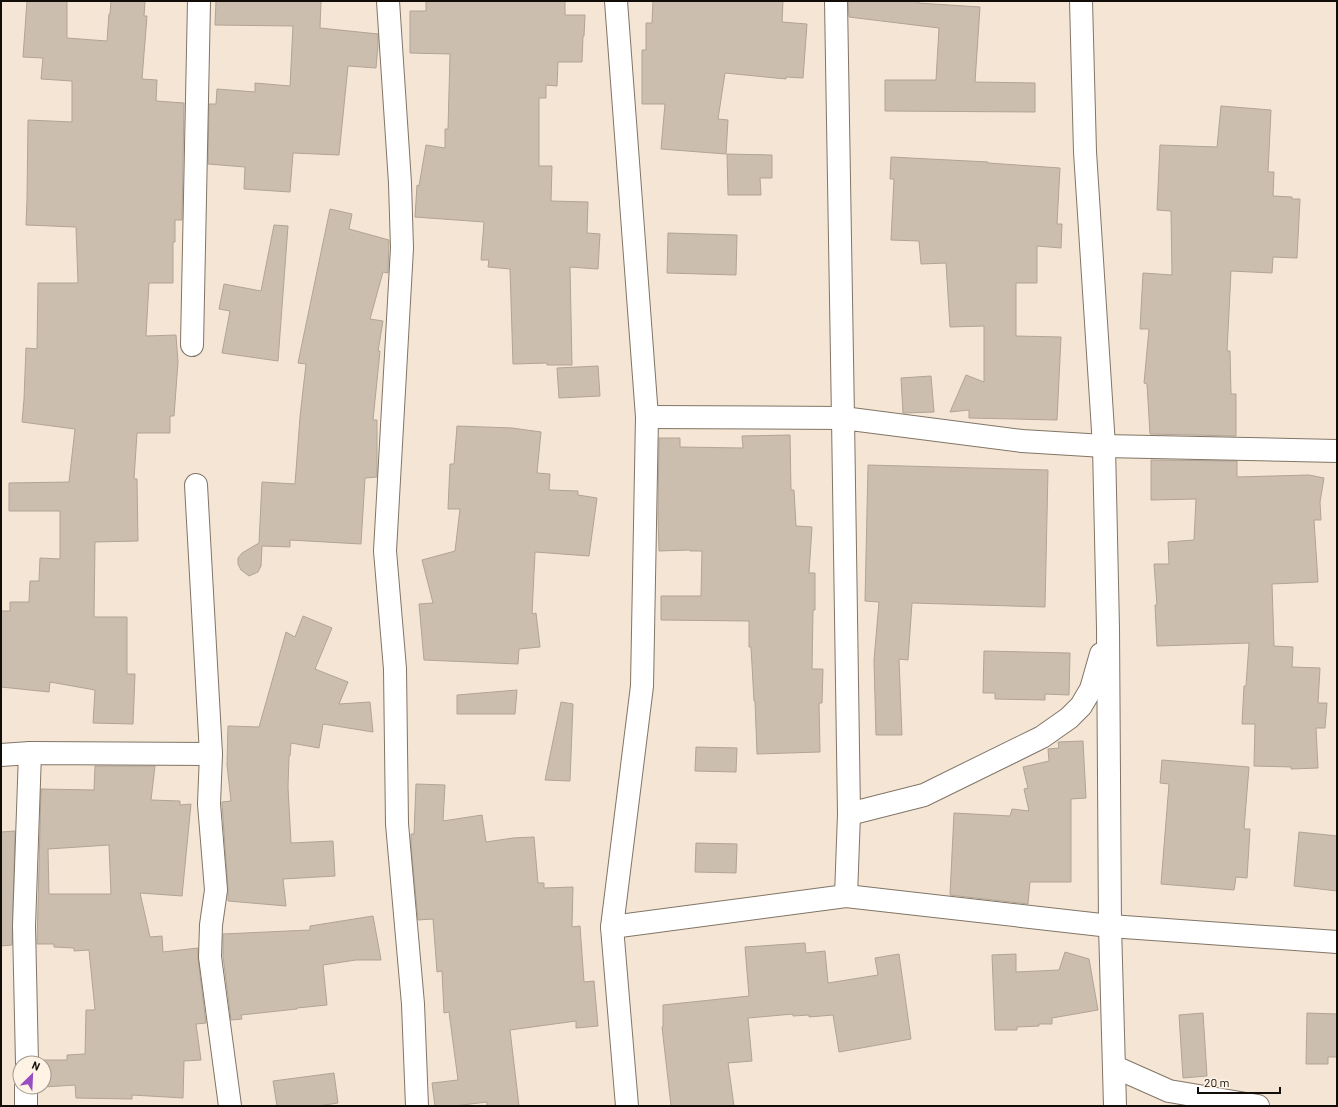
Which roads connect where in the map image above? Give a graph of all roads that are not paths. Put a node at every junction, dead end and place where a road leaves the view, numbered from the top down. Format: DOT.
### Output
graph roads {
  1 [pos="199,1"];
  2 [pos="388,1"];
  3 [pos="616,1"];
  4 [pos="836,1"];
  5 [pos="1082,1"];
  6 [pos="192,345"];
  7 [pos="648,417"];
  8 [pos="843,418"];
  9 [pos="1104,446"];
  10 [pos="1337,451"];
  11 [pos="196,485"];
  12 [pos="1108,628"];
  13 [pos="30,753"];
  14 [pos="211,754"];
  15 [pos="1,755"];
  16 [pos="849,814"];
  17 [pos="846,896"];
  18 [pos="1110,926"];
  19 [pos="612,927"];
  20 [pos="1337,942"];
  21 [pos="27,1055"];
  22 [pos="1115,1067"];
  23 [pos="26,1095"];
  24 [pos="26,1106"];
  25 [pos="230,1106"];
  26 [pos="417,1106"];
  27 [pos="627,1106"];
  28 [pos="1115,1106"];
  29 [pos="1258,1106"];
  1 -- 6 [label="street"];
  2 -- 26 [label="street"];
  3 -- 7 [label="street"];
  4 -- 8 [label="street"];
  5 -- 9 [label="street"];
  7 -- 8 [label="street"];
  7 -- 19 [label="street"];
  8 -- 9 [label="street"];
  8 -- 16 [label="street"];
  9 -- 10 [label="street"];
  9 -- 12 [label="street"];
  11 -- 14 [label="street"];
  12 -- 16 [label="street"];
  12 -- 18 [label="street"];
  13 -- 14 [label="street"];
  13 -- 15 [label="street"];
  13 -- 21 [label="street"];
  14 -- 25 [label="street"];
  16 -- 17 [label="street"];
  17 -- 18 [label="street"];
  17 -- 19 [label="street"];
  18 -- 20 [label="street"];
  18 -- 22 [label="street"];
  19 -- 27 [label="street"];
  22 -- 28 [label="street"];
  22 -- 29 [label="street"];
  23 -- 24 [label="street"];
}
